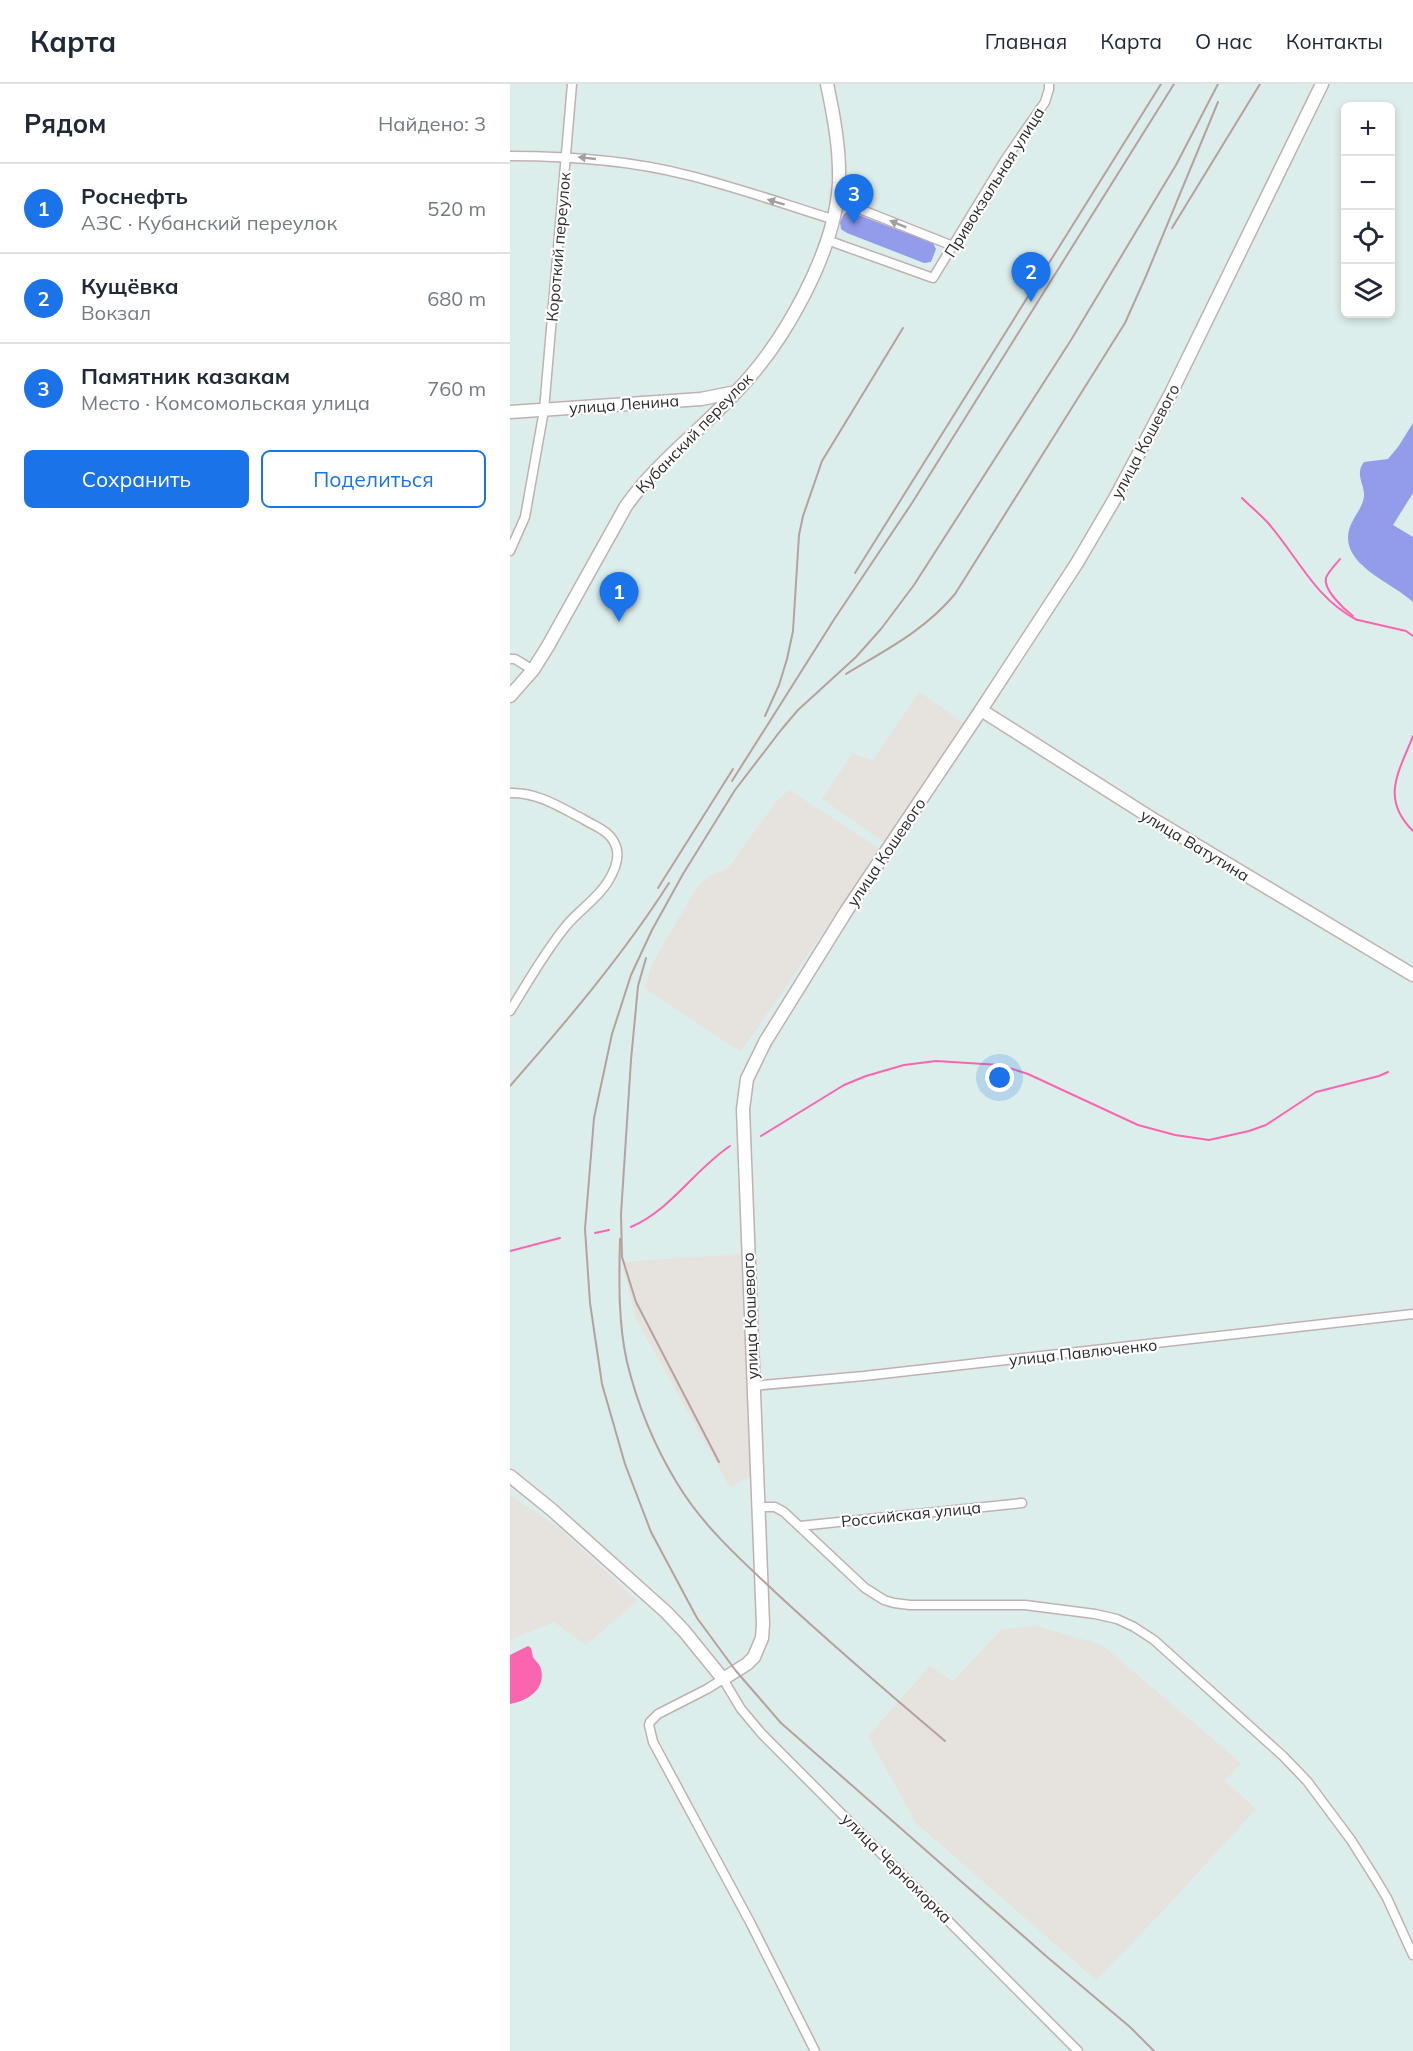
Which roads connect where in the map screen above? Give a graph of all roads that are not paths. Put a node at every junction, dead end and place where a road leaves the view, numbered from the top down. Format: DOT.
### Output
graph roads {
  1 [pos="572,84"];
  2 [pos="827,84"];
  3 [pos="1049,84"];
  4 [pos="1322,84"];
  5 [pos="510,156"];
  6 [pos="565,156"];
  7 [pos="837,200"];
  8 [pos="832,219"];
  9 [pos="826,240"];
  10 [pos="953,246"];
  11 [pos="737,392"];
  12 [pos="544,410"];
  13 [pos="510,412"];
  14 [pos="510,551"];
  15 [pos="510,659"];
  16 [pos="533,670"];
  17 [pos="510,696"];
  18 [pos="981,710"];
  19 [pos="510,793"];
  20 [pos="1413,975"];
  21 [pos="510,1011"];
  22 [pos="1413,1314"];
  23 [pos="752,1386"];
  24 [pos="510,1476"];
  25 [pos="1022,1503"];
  26 [pos="757,1507"];
  27 [pos="800,1526"];
  28 [pos="723,1679"];
  29 [pos="1413,1955"];
  30 [pos="815,2051"];
  31 [pos="1078,2051"];
  1 -- 6 [label="street, Короткий переулок"];
  2 -- 7 [label="street, Кубанский переулок"];
  3 -- 10 [label="street, Привокзальная улица"];
  4 -- 18 [label="street, улица Кошевого"];
  5 -- 6 [label="street"];
  8 -- 6 [label="street, one-way"];
  6 -- 12 [label="street, Короткий переулок"];
  7 -- 8 [label="street, Кубанский переулок"];
  10 -- 7 [label="street, one-way"];
  8 -- 9 [label="street, Кубанский переулок"];
  9 -- 10 [label="street, Привокзальная улица"];
  9 -- 11 [label="street, Кубанский переулок"];
  11 -- 12 [label="street, улица Ленина"];
  11 -- 16 [label="street, Кубанский переулок"];
  12 -- 13 [label="street, улица Ленина"];
  12 -- 14 [label="street, Короткий переулок"];
  15 -- 16 [label="street"];
  16 -- 17 [label="street, Кубанский переулок"];
  18 -- 20 [label="street, улица Ватутина"];
  18 -- 23 [label="street, улица Кошевого"];
  19 -- 21 [label="street"];
  22 -- 23 [label="street, улица Павлюченко"];
  23 -- 26 [label="street, улица Кошевого"];
  24 -- 28 [label="street, улица Черноморка"];
  25 -- 27 [label="street, Российская улица"];
  26 -- 27 [label="street"];
  26 -- 28 [label="street, улица Кошевого"];
  27 -- 29 [label="street"];
  28 -- 30 [label="street"];
  28 -- 31 [label="street, улица Черноморка"];
}
